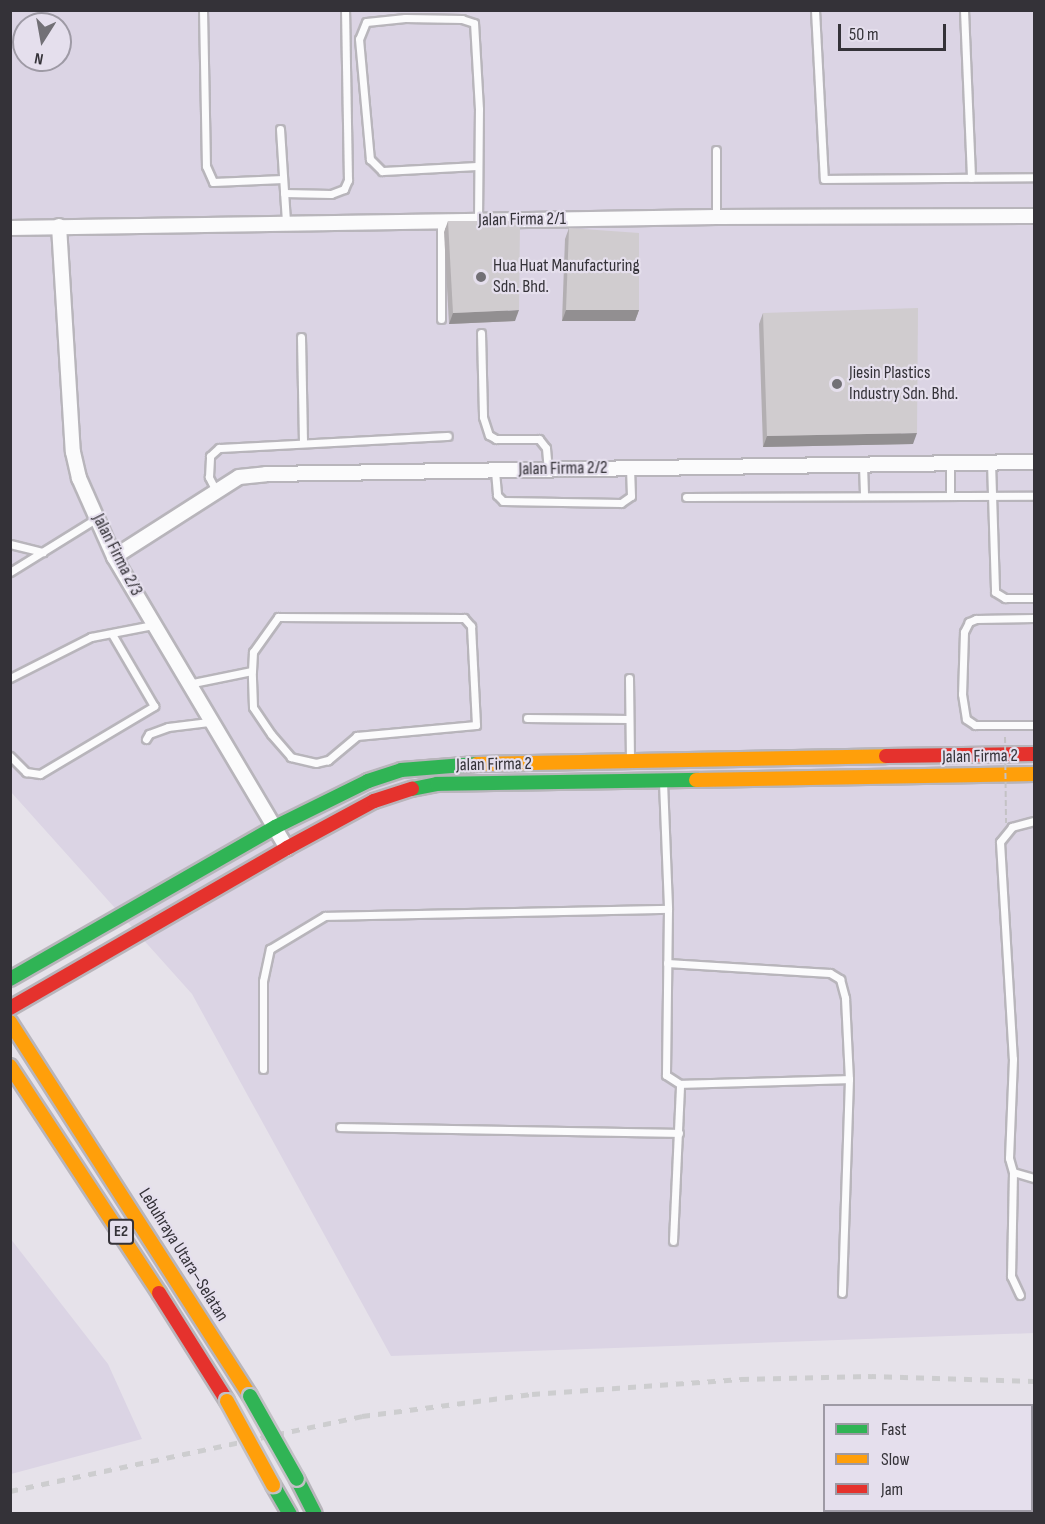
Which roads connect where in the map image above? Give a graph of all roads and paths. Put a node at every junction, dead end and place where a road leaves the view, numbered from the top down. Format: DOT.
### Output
graph roads {
  1 [pos="203,10"];
  2 [pos="345,10"];
  3 [pos="815,10"];
  4 [pos="964,10"];
  5 [pos="280,129"];
  6 [pos="716,150"];
  7 [pos="478,166"];
  8 [pos="1035,177"];
  9 [pos="971,178"];
  10 [pos="283,179"];
  11 [pos="284,193"];
  12 [pos="1035,216"];
  13 [pos="716,217"];
  14 [pos="478,220"];
  15 [pos="441,221"];
  16 [pos="286,223"];
  17 [pos="59,226"];
  18 [pos="10,228"];
  19 [pos="441,319"];
  20 [pos="481,333"];
  21 [pos="301,337"];
  22 [pos="448,436"];
  23 [pos="303,441"];
  24 [pos="991,462"];
  25 [pos="1035,462"];
  26 [pos="950,463"];
  27 [pos="863,465"];
  28 [pos="630,468"];
  29 [pos="548,470"];
  30 [pos="495,471"];
  31 [pos="216,491"];
  32 [pos="864,496"];
  33 [pos="950,496"];
  34 [pos="992,496"];
  35 [pos="1035,496"];
  36 [pos="686,497"];
  37 [pos="98,518"];
  38 [pos="10,544"];
  39 [pos="44,552"];
  40 [pos="114,556"];
  41 [pos="10,572"];
  42 [pos="1035,598"];
  43 [pos="1035,618"];
  44 [pos="153,625"];
  45 [pos="112,634"];
  46 [pos="252,671"];
  47 [pos="10,678"];
  48 [pos="629,678"];
  49 [pos="187,684"];
  50 [pos="527,718"];
  51 [pos="629,719"];
  52 [pos="209,722"];
  53 [pos="1035,725"];
  54 [pos="1005,737"];
  55 [pos="146,739"];
  56 [pos="1035,754"];
  57 [pos="10,756"];
  58 [pos="663,758"];
  59 [pos="630,759"];
  60 [pos="1035,774"];
  61 [pos="663,779"];
  62 [pos="1035,821"];
  63 [pos="1006,823"];
  64 [pos="275,827"];
  65 [pos="286,848"];
  66 [pos="668,909"];
  67 [pos="667,963"];
  68 [pos="10,979"];
  69 [pos="10,1008"];
  70 [pos="14,1027"];
  71 [pos="10,1066"];
  72 [pos="263,1069"];
  73 [pos="849,1079"];
  74 [pos="680,1084"];
  75 [pos="340,1127"];
  76 [pos="679,1133"];
  77 [pos="1013,1172"];
  78 [pos="1035,1178"];
  79 [pos="673,1242"];
  80 [pos="842,1293"];
  81 [pos="1020,1295"];
  82 [pos="290,1514"];
  83 [pos="315,1514"];
  1 -- 10 [label="lane"];
  2 -- 11 [label="lane"];
  3 -- 9 [label="lane"];
  4 -- 9 [label="lane"];
  5 -- 10 [label="lane"];
  6 -- 13 [label="lane"];
  7 -- 7 [label="lane"];
  7 -- 14 [label="lane"];
  8 -- 9 [label="lane"];
  10 -- 11 [label="lane"];
  11 -- 16 [label="lane"];
  12 -- 13 [label="street, Jalan Firma 2/1"];
  13 -- 14 [label="street, Jalan Firma 2/1"];
  14 -- 15 [label="street, Jalan Firma 2/1"];
  15 -- 16 [label="street, Jalan Firma 2/1"];
  15 -- 19 [label="lane"];
  16 -- 17 [label="street, Jalan Firma 2/1"];
  17 -- 18 [label="street, Jalan Firma 2/1"];
  17 -- 37 [label="street, Jalan Firma 2/3"];
  20 -- 29 [label="lane"];
  21 -- 23 [label="lane"];
  22 -- 23 [label="lane"];
  23 -- 31 [label="lane"];
  24 -- 25 [label="street, Jalan Firma 2/2"];
  24 -- 26 [label="street, Jalan Firma 2/2"];
  24 -- 34 [label="lane"];
  26 -- 27 [label="street, Jalan Firma 2/2"];
  26 -- 33 [label="lane"];
  27 -- 28 [label="street, Jalan Firma 2/2"];
  27 -- 32 [label="lane"];
  28 -- 29 [label="street, Jalan Firma 2/2"];
  28 -- 30 [label="lane"];
  29 -- 30 [label="street, Jalan Firma 2/2"];
  30 -- 31 [label="street, Jalan Firma 2/2"];
  31 -- 40 [label="street, Jalan Firma 2/2"];
  32 -- 33 [label="lane"];
  32 -- 36 [label="lane"];
  33 -- 34 [label="lane"];
  34 -- 35 [label="lane"];
  34 -- 42 [label="lane"];
  37 -- 39 [label="lane"];
  37 -- 40 [label="street, Jalan Firma 2/3"];
  38 -- 39 [label="lane"];
  39 -- 41 [label="lane"];
  40 -- 44 [label="street, Jalan Firma 2/3"];
  43 -- 53 [label="lane"];
  44 -- 45 [label="lane"];
  44 -- 49 [label="street, Jalan Firma 2/3"];
  45 -- 47 [label="lane"];
  45 -- 57 [label="lane"];
  46 -- 46 [label="lane"];
  46 -- 49 [label="lane"];
  48 -- 51 [label="lane"];
  49 -- 52 [label="street, Jalan Firma 2/3"];
  50 -- 51 [label="lane"];
  51 -- 59 [label="lane"];
  52 -- 55 [label="lane"];
  52 -- 64 [label="street, Jalan Firma 2/3"];
  54 -- 63 [label="path, bridge"];
  56 -- 58 [label="main road, Jalan Firma 2"];
  58 -- 59 [label="main road, Jalan Firma 2"];
  58 -- 61 [label="lane"];
  59 -- 64 [label="main road, Jalan Firma 2"];
  60 -- 61 [label="main road, Jalan Firma 2"];
  61 -- 65 [label="main road, Jalan Firma 2"];
  61 -- 66 [label="lane"];
  62 -- 77 [label="lane"];
  64 -- 65 [label="street, Jalan Firma 2/3"];
  64 -- 68 [label="main road, Jalan Firma 2"];
  65 -- 69 [label="main road, Jalan Firma 2"];
  66 -- 67 [label="lane"];
  66 -- 72 [label="lane"];
  67 -- 73 [label="lane"];
  67 -- 74 [label="lane"];
  70 -- 83 [label="main road, Lebuhraya Utara–Selatan / E2, bridge"];
  71 -- 82 [label="main road, E2, bridge"];
  73 -- 74 [label="lane"];
  73 -- 80 [label="lane"];
  74 -- 76 [label="lane"];
  75 -- 76 [label="lane"];
  76 -- 79 [label="lane"];
  77 -- 78 [label="lane"];
  77 -- 81 [label="lane"];
}
